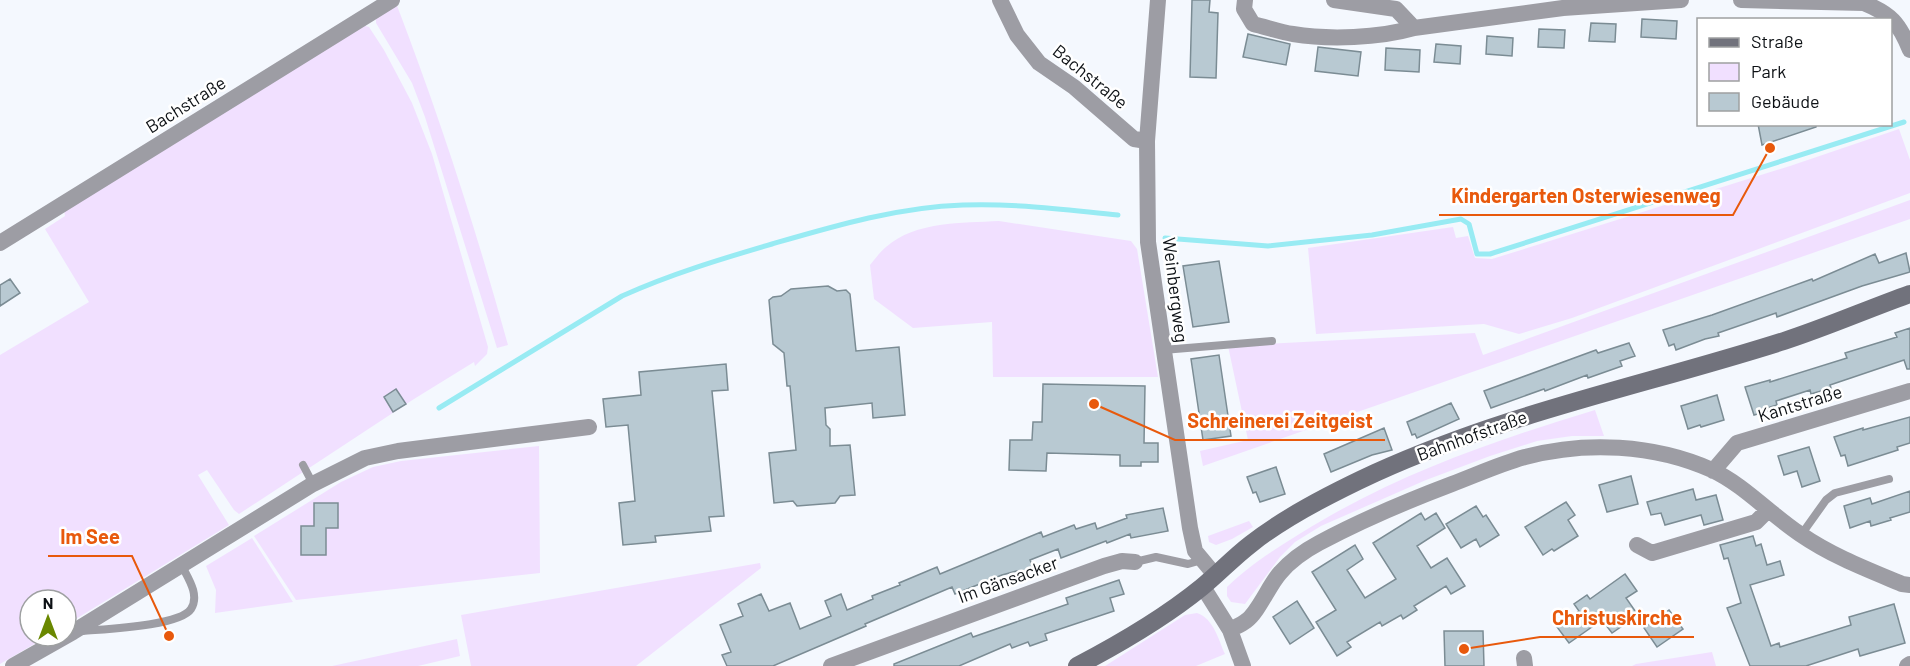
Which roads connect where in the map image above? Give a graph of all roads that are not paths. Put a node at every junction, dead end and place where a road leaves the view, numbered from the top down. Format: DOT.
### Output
graph roads {
  1 [pos="392,0"];
  2 [pos="1000,0"];
  3 [pos="1158,0"];
  4 [pos="1245,0"];
  5 [pos="1334,0"];
  6 [pos="1682,0"];
  7 [pos="1741,0"];
  8 [pos="1396,4"];
  9 [pos="1563,4"];
  10 [pos="1890,18"];
  11 [pos="1892,20"];
  12 [pos="1414,28"];
  13 [pos="1910,50"];
  14 [pos="1147,141"];
  15 [pos="0,243"];
  16 [pos="1910,294"];
  17 [pos="1272,341"];
  18 [pos="1163,350"];
  19 [pos="1910,391"];
  20 [pos="589,427"];
  21 [pos="303,465"];
  22 [pos="1713,471"];
  23 [pos="1889,479"];
  24 [pos="313,484"];
  25 [pos="1767,511"];
  26 [pos="1801,535"];
  27 [pos="1637,545"];
  28 [pos="1203,560"];
  29 [pos="1135,562"];
  30 [pos="182,566"];
  31 [pos="1209,581"];
  32 [pos="1910,585"];
  33 [pos="78,630"];
  34 [pos="1230,630"];
  35 [pos="78,632"];
  36 [pos="46,648"];
  37 [pos="14,666"];
  38 [pos="831,666"];
  39 [pos="1077,666"];
  40 [pos="1243,666"];
  1 -- 15 [label="street, Bachstraße"];
  2 -- 14 [label="street, Bachstraße"];
  3 -- 14 [label="street, Weinbergweg"];
  4 -- 12 [label="street"];
  5 -- 8 [label="street"];
  6 -- 9 [label="street"];
  7 -- 10 [label="street"];
  8 -- 12 [label="street"];
  9 -- 12 [label="street"];
  11 -- 13 [label="street"];
  14 -- 18 [label="street, Weinbergweg"];
  16 -- 31 [label="main road, Bahnhofstraße"];
  17 -- 18 [label="lane"];
  18 -- 28 [label="street, Weinbergweg"];
  19 -- 22 [label="street, Kantstraße"];
  20 -- 24 [label="street"];
  21 -- 24 [label="lane"];
  22 -- 25 [label="street"];
  22 -- 34 [label="street"];
  23 -- 26 [label="lane"];
  24 -- 30 [label="street"];
  25 -- 26 [label="street"];
  25 -- 27 [label="street"];
  26 -- 32 [label="street"];
  28 -- 29 [label="lane, Im Gänsacker"];
  28 -- 31 [label="street, Weinbergweg"];
  29 -- 38 [label="street, Im Gänsacker"];
  30 -- 33 [label="street"];
  30 -- 35 [label="lane"];
  31 -- 34 [label="street, Weinbergweg"];
  31 -- 39 [label="main road, Bahnhofstraße"];
  34 -- 40 [label="street, Weinbergweg"];
  36 -- 37 [label="street"];
}
